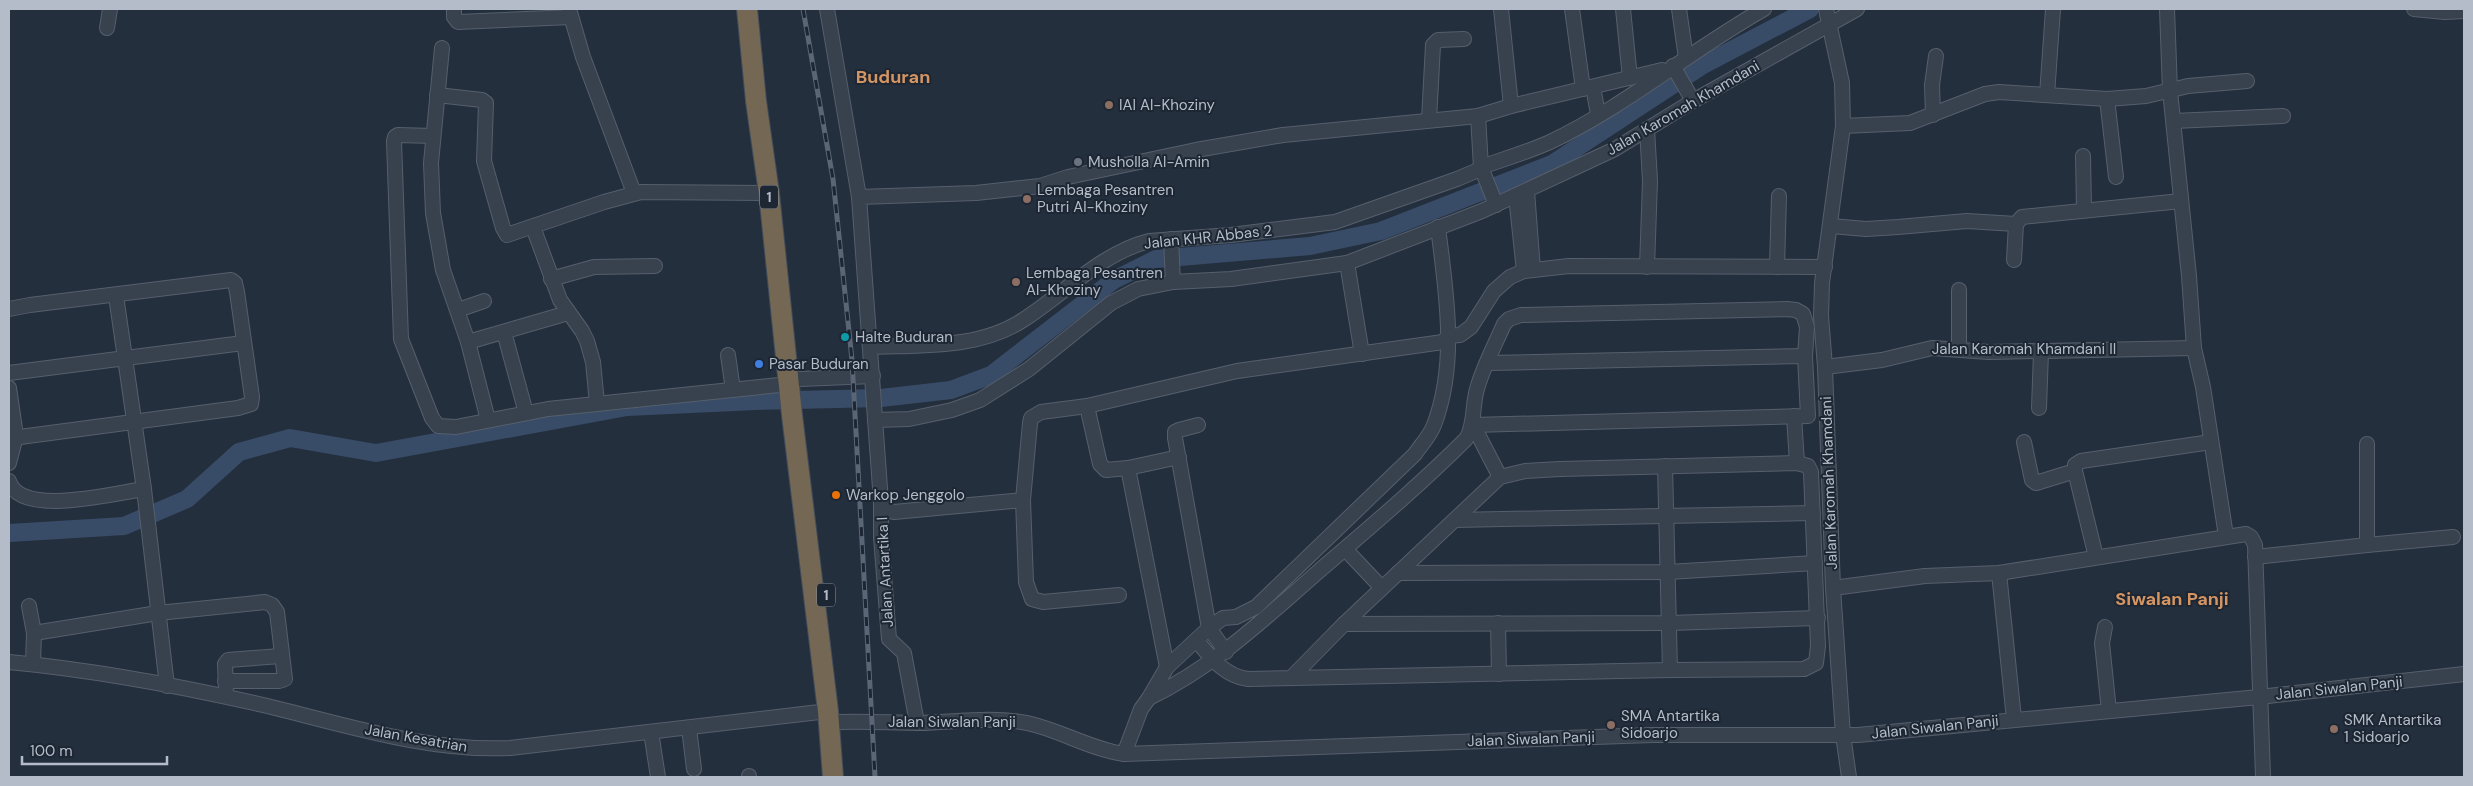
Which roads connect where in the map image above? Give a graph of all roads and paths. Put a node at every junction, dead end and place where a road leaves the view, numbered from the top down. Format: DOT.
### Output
graph roads {
  1 [pos="110,9"];
  2 [pos="454,9"];
  3 [pos="747,9"];
  4 [pos="760,9"];
  5 [pos="827,9"];
  6 [pos="1501,9"];
  7 [pos="1572,9"];
  8 [pos="1623,9"];
  9 [pos="1679,9"];
  10 [pos="1764,9"];
  11 [pos="1826,9"];
  12 [pos="1857,9"];
  13 [pos="2053,9"];
  14 [pos="2167,9"];
  15 [pos="2414,9"];
  16 [pos="2464,11"];
  17 [pos="570,13"];
  18 [pos="1830,24"];
  19 [pos="107,28"];
  20 [pos="1464,38"];
  21 [pos="442,48"];
  22 [pos="1936,56"];
  23 [pos="1686,58"];
  24 [pos="1673,70"];
  25 [pos="1630,78"];
  26 [pos="2247,81"];
  27 [pos="1588,88"];
  28 [pos="2170,91"];
  29 [pos="2047,95"];
  30 [pos="437,96"];
  31 [pos="1690,96"];
  32 [pos="2107,99"];
  33 [pos="763,101"];
  34 [pos="1511,106"];
  35 [pos="1598,114"];
  36 [pos="1933,115"];
  37 [pos="1478,116"];
  38 [pos="2284,116"];
  39 [pos="1429,120"];
  40 [pos="2174,121"];
  41 [pos="1843,126"];
  42 [pos="1647,129"];
  43 [pos="766,131"];
  44 [pos="433,136"];
  45 [pos="2083,156"];
  46 [pos="1483,171"];
  47 [pos="2116,177"];
  48 [pos="634,193"];
  49 [pos="768,193"];
  50 [pos="1521,194"];
  51 [pos="1779,196"];
  52 [pos="859,197"];
  53 [pos="1494,201"];
  54 [pos="2181,201"];
  55 [pos="2084,209"];
  56 [pos="2016,224"];
  57 [pos="1831,226"];
  58 [pos="533,227"];
  59 [pos="1438,227"];
  60 [pos="1170,242"];
  61 [pos="2014,260"];
  62 [pos="1347,263"];
  63 [pos="655,266"];
  64 [pos="1647,267"];
  65 [pos="1777,267"];
  66 [pos="1825,267"];
  67 [pos="1529,270"];
  68 [pos="1172,278"];
  69 [pos="551,279"];
  70 [pos="1959,290"];
  71 [pos="116,296"];
  72 [pos="484,301"];
  73 [pos="9,309"];
  74 [pos="458,310"];
  75 [pos="568,313"];
  76 [pos="504,332"];
  77 [pos="1448,336"];
  78 [pos="468,342"];
  79 [pos="244,343"];
  80 [pos="870,347"];
  81 [pos="2194,348"];
  82 [pos="1959,349"];
  83 [pos="2041,352"];
  84 [pos="1362,354"];
  85 [pos="728,355"];
  86 [pos="1806,356"];
  87 [pos="125,359"];
  88 [pos="1488,364"];
  89 [pos="1825,367"];
  90 [pos="9,373"];
  91 [pos="795,382"];
  92 [pos="873,382"];
  93 [pos="9,388"];
  94 [pos="733,390"];
  95 [pos="597,404"];
  96 [pos="1087,406"];
  97 [pos="2039,408"];
  98 [pos="526,413"];
  99 [pos="875,413"];
  100 [pos="1801,416"];
  101 [pos="1826,418"];
  102 [pos="488,420"];
  103 [pos="134,421"];
  104 [pos="1198,425"];
  105 [pos="1473,425"];
  106 [pos="16,436"];
  107 [pos="2024,442"];
  108 [pos="2211,442"];
  109 [pos="2367,444"];
  110 [pos="1178,457"];
  111 [pos="9,462"];
  112 [pos="1797,463"];
  113 [pos="1665,466"];
  114 [pos="1128,468"];
  115 [pos="2075,471"];
  116 [pos="1500,477"];
  117 [pos="9,482"];
  118 [pos="144,489"];
  119 [pos="1023,500"];
  120 [pos="881,502"];
  121 [pos="1813,513"];
  122 [pos="1666,516"];
  123 [pos="1455,520"];
  124 [pos="2226,536"];
  125 [pos="2452,537"];
  126 [pos="2367,545"];
  127 [pos="1345,549"];
  128 [pos="2096,557"];
  129 [pos="2255,557"];
  130 [pos="1814,563"];
  131 [pos="1668,572"];
  132 [pos="1398,573"];
  133 [pos="1999,574"];
  134 [pos="1382,588"];
  135 [pos="1833,588"];
  136 [pos="1120,595"];
  137 [pos="29,606"];
  138 [pos="158,613"];
  139 [pos="1818,618"];
  140 [pos="1498,623"];
  141 [pos="1670,623"];
  142 [pos="1344,624"];
  143 [pos="2105,627"];
  144 [pos="1209,628"];
  145 [pos="34,633"];
  146 [pos="1197,641"];
  147 [pos="1226,652"];
  148 [pos="281,656"];
  149 [pos="1212,660"];
  150 [pos="9,662"];
  151 [pos="33,664"];
  152 [pos="1167,667"];
  153 [pos="1670,670"];
  154 [pos="1499,674"];
  155 [pos="2464,674"];
  156 [pos="1292,677"];
  157 [pos="225,681"];
  158 [pos="167,686"];
  159 [pos="2258,697"];
  160 [pos="227,698"];
  161 [pos="1149,698"];
  162 [pos="2109,711"];
  163 [pos="834,716"];
  164 [pos="2014,719"];
  165 [pos="917,723"];
  166 [pos="689,728"];
  167 [pos="651,732"];
  168 [pos="1842,735"];
  169 [pos="1124,754"];
  170 [pos="694,769"];
  171 [pos="658,777"];
  172 [pos="832,777"];
  173 [pos="844,777"];
  174 [pos="1849,777"];
  175 [pos="2263,777"];
  1 -- 19 [label="street"];
  2 -- 17 [label="street"];
  3 -- 33 [label="highway, 1"];
  4 -- 33 [label="highway, 1"];
  5 -- 52 [label="street, Jalan Antartika I"];
  6 -- 34 [label="street"];
  7 -- 27 [label="street"];
  8 -- 25 [label="street"];
  9 -- 23 [label="street"];
  10 -- 23 [label="street"];
  11 -- 18 [label="street"];
  12 -- 18 [label="street"];
  13 -- 29 [label="street"];
  14 -- 28 [label="street"];
  15 -- 16 [label="street"];
  17 -- 48 [label="street"];
  18 -- 31 [label="street, Jalan Karomah Khamdani"];
  18 -- 41 [label="street, Jalan Karomah Khamdani"];
  20 -- 39 [label="street"];
  21 -- 30 [label="street"];
  22 -- 36 [label="street"];
  23 -- 24 [label="street"];
  24 -- 25 [label="street"];
  24 -- 31 [label="street"];
  24 -- 35 [label="street, Jalan KHR Abbas 2"];
  25 -- 27 [label="street"];
  26 -- 28 [label="street"];
  27 -- 34 [label="street"];
  27 -- 35 [label="street"];
  28 -- 32 [label="street"];
  28 -- 40 [label="street"];
  29 -- 32 [label="street"];
  29 -- 36 [label="street"];
  30 -- 44 [label="street"];
  30 -- 58 [label="street"];
  31 -- 42 [label="street, Jalan Karomah Khamdani"];
  32 -- 47 [label="street"];
  33 -- 43 [label="highway, 1"];
  34 -- 37 [label="street"];
  35 -- 46 [label="street, Jalan KHR Abbas 2"];
  36 -- 41 [label="street"];
  37 -- 39 [label="street"];
  37 -- 46 [label="street"];
  38 -- 40 [label="street"];
  39 -- 52 [label="street"];
  40 -- 54 [label="street"];
  41 -- 57 [label="street, Jalan Karomah Khamdani"];
  42 -- 50 [label="street, Jalan Karomah Khamdani"];
  42 -- 64 [label="street"];
  43 -- 49 [label="highway, 1"];
  43 -- 91 [label="highway, 1"];
  44 -- 74 [label="street"];
  44 -- 102 [label="street"];
  45 -- 55 [label="street"];
  46 -- 53 [label="street"];
  46 -- 60 [label="street, Jalan KHR Abbas 2"];
  48 -- 49 [label="street"];
  48 -- 58 [label="street"];
  49 -- 91 [label="highway, 1"];
  50 -- 53 [label="street, Jalan Karomah Khamdani"];
  50 -- 67 [label="street"];
  51 -- 65 [label="street"];
  52 -- 80 [label="street, Jalan Antartika I"];
  53 -- 59 [label="street, Jalan Karomah Khamdani"];
  54 -- 55 [label="street"];
  54 -- 81 [label="street"];
  55 -- 56 [label="street"];
  56 -- 57 [label="street"];
  56 -- 61 [label="street"];
  57 -- 66 [label="street, Jalan Karomah Khamdani"];
  58 -- 69 [label="street"];
  59 -- 62 [label="street, Jalan Karomah Khamdani"];
  59 -- 77 [label="street"];
  60 -- 68 [label="street"];
  60 -- 80 [label="street, Jalan KHR Abbas 2"];
  62 -- 68 [label="street, Jalan Karomah Khamdani"];
  62 -- 84 [label="street"];
  63 -- 69 [label="street"];
  64 -- 65 [label="street"];
  64 -- 67 [label="street"];
  65 -- 66 [label="street"];
  66 -- 89 [label="street, Jalan Karomah Khamdani"];
  67 -- 77 [label="street"];
  68 -- 99 [label="street, Jalan Karomah Khamdani"];
  69 -- 75 [label="street"];
  70 -- 82 [label="street"];
  71 -- 73 [label="street"];
  71 -- 79 [label="street"];
  71 -- 87 [label="street"];
  72 -- 74 [label="street"];
  74 -- 78 [label="street"];
  75 -- 76 [label="street"];
  75 -- 95 [label="street"];
  76 -- 78 [label="street"];
  76 -- 98 [label="street"];
  77 -- 84 [label="street"];
  77 -- 144 [label="street"];
  78 -- 102 [label="street"];
  79 -- 87 [label="street"];
  79 -- 103 [label="street"];
  80 -- 92 [label="street, Jalan Antartika I"];
  81 -- 83 [label="street, Jalan Karomah Khamdani II"];
  81 -- 108 [label="street"];
  82 -- 83 [label="street, Jalan Karomah Khamdani II"];
  82 -- 89 [label="street, Jalan Karomah Khamdani II"];
  83 -- 97 [label="street"];
  84 -- 96 [label="street"];
  85 -- 94 [label="street"];
  86 -- 88 [label="street"];
  86 -- 88 [label="street"];
  86 -- 100 [label="street"];
  87 -- 90 [label="street"];
  87 -- 103 [label="street"];
  88 -- 105 [label="street"];
  89 -- 101 [label="street, Jalan Karomah Khamdani"];
  91 -- 92 [label="street"];
  91 -- 94 [label="street"];
  91 -- 163 [label="highway, 1"];
  92 -- 99 [label="street, Jalan Antartika I"];
  93 -- 106 [label="street"];
  94 -- 95 [label="street"];
  95 -- 98 [label="street"];
  96 -- 114 [label="street"];
  96 -- 119 [label="street"];
  98 -- 102 [label="street"];
  99 -- 120 [label="street, Jalan Antartika I"];
  100 -- 101 [label="street"];
  100 -- 105 [label="street"];
  100 -- 112 [label="street"];
  101 -- 135 [label="street, Jalan Karomah Khamdani"];
  103 -- 106 [label="street"];
  103 -- 118 [label="street"];
  104 -- 110 [label="street"];
  105 -- 116 [label="street"];
  105 -- 127 [label="street"];
  106 -- 111 [label="street"];
  107 -- 115 [label="street"];
  108 -- 115 [label="street"];
  108 -- 124 [label="street"];
  109 -- 126 [label="street"];
  110 -- 114 [label="street"];
  110 -- 144 [label="street"];
  112 -- 113 [label="street"];
  112 -- 121 [label="street"];
  113 -- 116 [label="street"];
  113 -- 122 [label="street"];
  114 -- 152 [label="street"];
  115 -- 128 [label="street"];
  116 -- 123 [label="street"];
  117 -- 118 [label="street"];
  118 -- 138 [label="street"];
  119 -- 120 [label="street"];
  119 -- 136 [label="street"];
  120 -- 165 [label="street, Jalan Antartika I"];
  121 -- 122 [label="street"];
  121 -- 130 [label="street"];
  122 -- 123 [label="street"];
  122 -- 131 [label="street"];
  123 -- 132 [label="street"];
  124 -- 128 [label="street"];
  124 -- 129 [label="street"];
  125 -- 126 [label="street"];
  126 -- 129 [label="street"];
  127 -- 134 [label="street"];
  127 -- 147 [label="street"];
  128 -- 133 [label="street"];
  129 -- 159 [label="street"];
  130 -- 131 [label="street"];
  130 -- 139 [label="street"];
  131 -- 132 [label="street"];
  131 -- 141 [label="street"];
  132 -- 134 [label="street"];
  133 -- 135 [label="street"];
  133 -- 164 [label="street"];
  134 -- 142 [label="street"];
  135 -- 168 [label="street, Jalan Karomah Khamdani"];
  137 -- 145 [label="street"];
  138 -- 145 [label="street"];
  138 -- 148 [label="street"];
  138 -- 158 [label="street"];
  139 -- 141 [label="street"];
  139 -- 153 [label="street"];
  140 -- 141 [label="street"];
  140 -- 142 [label="street"];
  140 -- 154 [label="street"];
  141 -- 153 [label="street"];
  142 -- 156 [label="street"];
  143 -- 162 [label="street"];
  144 -- 146 [label="street"];
  144 -- 147 [label="street"];
  145 -- 151 [label="street"];
  146 -- 149 [label="street"];
  146 -- 152 [label="street"];
  147 -- 149 [label="street"];
  148 -- 157 [label="street"];
  148 -- 157 [label="street"];
  149 -- 156 [label="street"];
  149 -- 161 [label="street"];
  150 -- 151 [label="street, Jalan Kesatrian"];
  151 -- 158 [label="street, Jalan Kesatrian"];
  152 -- 161 [label="street"];
  153 -- 154 [label="street"];
  154 -- 156 [label="street"];
  155 -- 159 [label="street, Jalan Siwalan Panji"];
  157 -- 160 [label="street"];
  158 -- 160 [label="street, Jalan Kesatrian"];
  159 -- 162 [label="street, Jalan Siwalan Panji"];
  159 -- 175 [label="street"];
  160 -- 167 [label="street, Jalan Kesatrian"];
  161 -- 169 [label="street"];
  162 -- 164 [label="street, Jalan Siwalan Panji"];
  163 -- 165 [label="street, Jalan Siwalan Panji"];
  163 -- 166 [label="street, Jalan Kesatrian"];
  163 -- 172 [label="highway, 1"];
  163 -- 173 [label="highway, 1"];
  164 -- 168 [label="street, Jalan Siwalan Panji"];
  165 -- 169 [label="street, Jalan Siwalan Panji"];
  166 -- 167 [label="street, Jalan Kesatrian"];
  166 -- 170 [label="street"];
  167 -- 171 [label="street"];
  168 -- 169 [label="street, Jalan Siwalan Panji"];
  168 -- 174 [label="street, Jalan Karomah Khamdani"];
}
